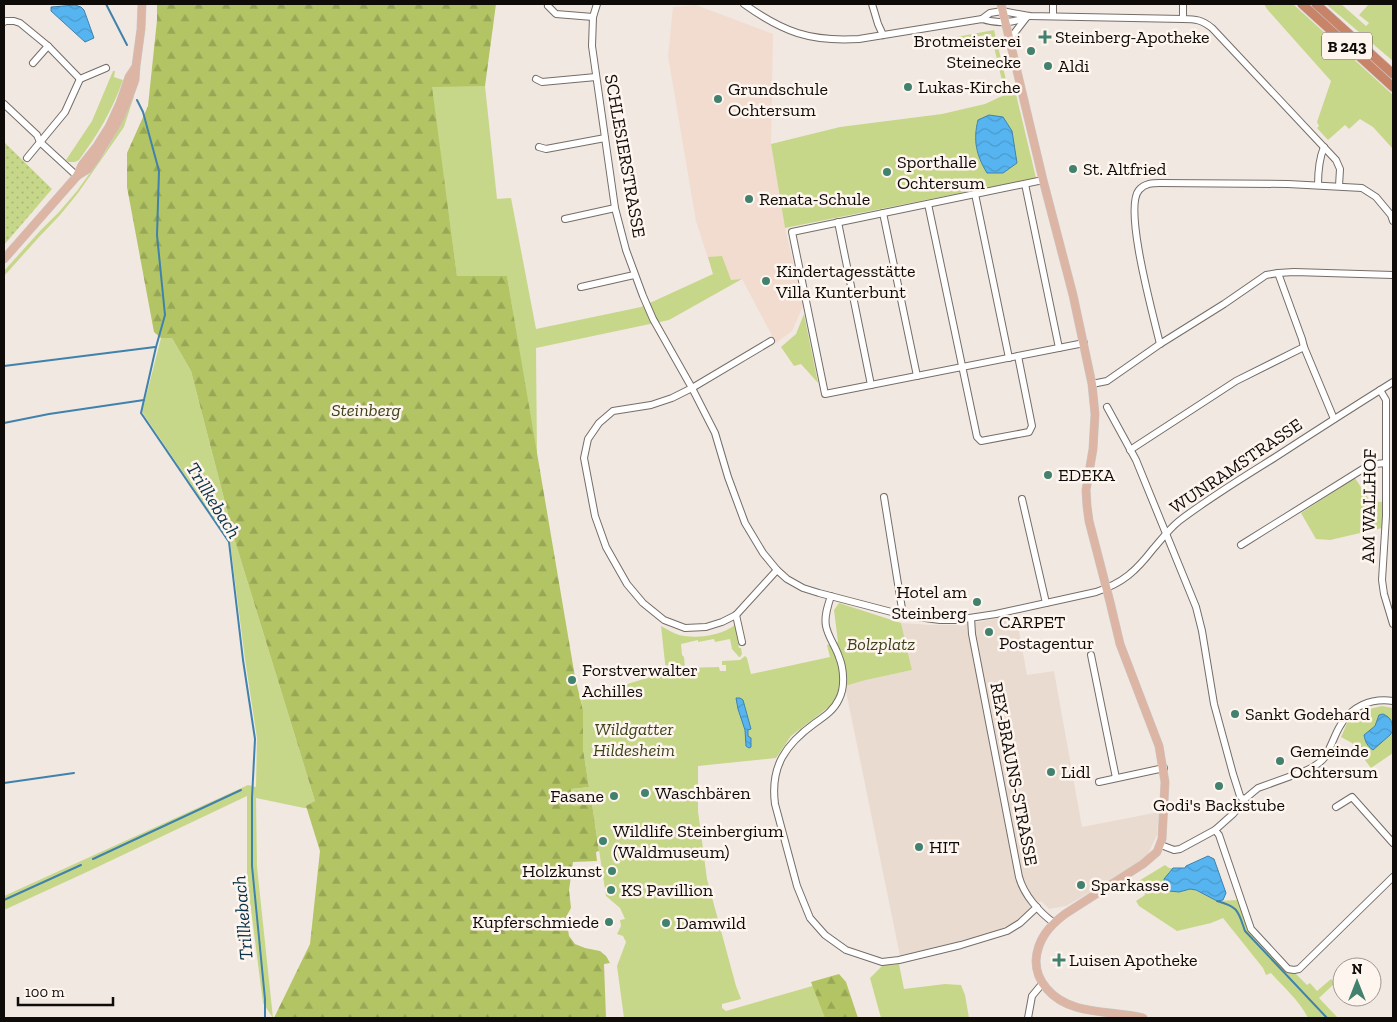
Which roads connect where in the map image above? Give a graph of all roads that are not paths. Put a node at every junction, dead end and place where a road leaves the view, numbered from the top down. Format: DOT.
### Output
graph roads {
  1 [pos="142,4"];
  2 [pos="596,4"];
  3 [pos="744,4"];
  4 [pos="872,4"];
  5 [pos="1053,4"];
  6 [pos="1183,4"];
  7 [pos="1302,4"];
  8 [pos="1316,4"];
  9 [pos="548,6"];
  10 [pos="1001,7"];
  11 [pos="1053,16"];
  12 [pos="594,17"];
  13 [pos="1027,17"];
  14 [pos="1183,19"];
  15 [pos="982,20"];
  16 [pos="1005,21"];
  17 [pos="4,22"];
  18 [pos="883,35"];
  19 [pos="1009,40"];
  20 [pos="48,46"];
  21 [pos="33,63"];
  22 [pos="106,68"];
  23 [pos="1393,74"];
  24 [pos="596,76"];
  25 [pos="80,78"];
  26 [pos="536,79"];
  27 [pos="1393,87"];
  28 [pos="4,104"];
  29 [pos="605,138"];
  30 [pos="40,142"];
  31 [pos="539,147"];
  32 [pos="1324,147"];
  33 [pos="27,158"];
  34 [pos="77,176"];
  35 [pos="1043,180"];
  36 [pos="1025,184"];
  37 [pos="1318,185"];
  38 [pos="1339,186"];
  39 [pos="975,194"];
  40 [pos="928,204"];
  41 [pos="615,208"];
  42 [pos="883,213"];
  43 [pos="565,219"];
  44 [pos="1393,221"];
  45 [pos="838,222"];
  46 [pos="4,259"];
  47 [pos="1278,272"];
  48 [pos="634,275"];
  49 [pos="1393,275"];
  50 [pos="581,287"];
  51 [pos="771,341"];
  52 [pos="1084,342"];
  53 [pos="1160,344"];
  54 [pos="1059,348"];
  55 [pos="1304,348"];
  56 [pos="1018,356"];
  57 [pos="1009,358"];
  58 [pos="963,367"];
  59 [pos="917,376"];
  60 [pos="1393,382"];
  61 [pos="1092,384"];
  62 [pos="871,385"];
  63 [pos="692,388"];
  64 [pos="1380,390"];
  65 [pos="1107,407"];
  66 [pos="1390,413"];
  67 [pos="1334,419"];
  68 [pos="1130,450"];
  69 [pos="1386,463"];
  70 [pos="884,497"];
  71 [pos="1022,499"];
  72 [pos="1166,533"];
  73 [pos="1241,545"];
  74 [pos="778,570"];
  75 [pos="1107,589"];
  76 [pos="831,596"];
  77 [pos="1046,603"];
  78 [pos="736,615"];
  79 [pos="903,615"];
  80 [pos="971,618"];
  81 [pos="1393,624"];
  82 [pos="742,642"];
  83 [pos="1091,655"];
  84 [pos="1393,701"];
  85 [pos="1164,768"];
  86 [pos="1116,778"];
  87 [pos="1099,782"];
  88 [pos="1244,800"];
  89 [pos="1336,807"];
  90 [pos="1215,830"];
  91 [pos="1393,843"];
  92 [pos="1161,845"];
  93 [pos="1393,877"];
  94 [pos="1037,907"];
  95 [pos="1054,923"];
  96 [pos="1042,984"];
  97 [pos="1100,1015"];
  98 [pos="1028,1018"];
  99 [pos="1143,1018"];
  1 -- 34 [label="main road"];
  2 -- 12 [label="street, SCHLESIERSTRASSE"];
  3 -- 18 [label="street"];
  4 -- 18 [label="street"];
  5 -- 11 [label="street"];
  6 -- 14 [label="street"];
  7 -- 27 [label="highway, B 243"];
  8 -- 23 [label="highway, B 243"];
  9 -- 12 [label="street"];
  10 -- 13 [label="street"];
  10 -- 15 [label="street"];
  10 -- 16 [label="main road"];
  11 -- 13 [label="street"];
  11 -- 14 [label="street"];
  12 -- 24 [label="street, SCHLESIERSTRASSE"];
  13 -- 16 [label="street"];
  13 -- 19 [label="street"];
  14 -- 32 [label="street"];
  15 -- 16 [label="street"];
  15 -- 18 [label="street"];
  16 -- 19 [label="main road"];
  17 -- 20 [label="street"];
  19 -- 35 [label="main road"];
  20 -- 21 [label="street"];
  20 -- 25 [label="street"];
  22 -- 25 [label="street"];
  24 -- 26 [label="street"];
  24 -- 29 [label="street, SCHLESIERSTRASSE"];
  25 -- 30 [label="street"];
  28 -- 30 [label="street"];
  29 -- 31 [label="street"];
  29 -- 41 [label="street, SCHLESIERSTRASSE"];
  30 -- 33 [label="street"];
  30 -- 34 [label="street"];
  32 -- 37 [label="street"];
  32 -- 38 [label="street"];
  34 -- 46 [label="main road"];
  35 -- 36 [label="street"];
  35 -- 52 [label="main road"];
  36 -- 39 [label="street"];
  36 -- 54 [label="street"];
  37 -- 38 [label="street"];
  37 -- 53 [label="street"];
  38 -- 44 [label="street"];
  39 -- 40 [label="street"];
  39 -- 57 [label="street"];
  40 -- 42 [label="street"];
  40 -- 58 [label="street"];
  41 -- 43 [label="street"];
  41 -- 48 [label="street, SCHLESIERSTRASSE"];
  42 -- 45 [label="street"];
  42 -- 59 [label="street"];
  45 -- 62 [label="street"];
  45 -- 62 [label="street"];
  47 -- 49 [label="street"];
  47 -- 53 [label="street"];
  47 -- 55 [label="street"];
  48 -- 50 [label="street"];
  48 -- 63 [label="street, SCHLESIERSTRASSE"];
  51 -- 63 [label="street"];
  52 -- 54 [label="street"];
  52 -- 61 [label="main road"];
  53 -- 61 [label="street"];
  54 -- 56 [label="street"];
  55 -- 67 [label="street"];
  55 -- 68 [label="street"];
  56 -- 57 [label="street"];
  56 -- 58 [label="street"];
  57 -- 58 [label="street"];
  58 -- 59 [label="street"];
  59 -- 62 [label="street"];
  60 -- 64 [label="street, WUNRAMSTRASSE"];
  61 -- 75 [label="main road"];
  63 -- 74 [label="street, SCHLESIERSTRASSE"];
  63 -- 78 [label="street"];
  64 -- 66 [label="street, AM WALLHOF"];
  64 -- 67 [label="street, WUNRAMSTRASSE"];
  65 -- 68 [label="street"];
  66 -- 69 [label="street, AM WALLHOF"];
  67 -- 72 [label="street, WUNRAMSTRASSE"];
  68 -- 72 [label="street"];
  69 -- 73 [label="street"];
  69 -- 81 [label="street, AM WALLHOF"];
  70 -- 79 [label="street"];
  71 -- 77 [label="street"];
  72 -- 75 [label="street, WUNRAMSTRASSE"];
  72 -- 88 [label="street"];
  74 -- 76 [label="street, SCHLESIERSTRASSE"];
  74 -- 78 [label="street"];
  75 -- 77 [label="street, WUNRAMSTRASSE"];
  75 -- 85 [label="main road"];
  76 -- 79 [label="street, WUNRAMSTRASSE"];
  76 -- 94 [label="street"];
  77 -- 80 [label="street, WUNRAMSTRASSE"];
  78 -- 82 [label="street"];
  79 -- 80 [label="street, WUNRAMSTRASSE"];
  80 -- 94 [label="street, REX-BRAUNS-STRASSE"];
  83 -- 86 [label="street"];
  84 -- 88 [label="street"];
  85 -- 86 [label="street"];
  85 -- 92 [label="main road"];
  86 -- 87 [label="street"];
  88 -- 90 [label="street"];
  89 -- 91 [label="street"];
  90 -- 92 [label="street"];
  90 -- 93 [label="street"];
  92 -- 95 [label="main road"];
  94 -- 95 [label="street, REX-BRAUNS-STRASSE"];
  95 -- 96 [label="main road"];
  96 -- 97 [label="main road"];
  96 -- 98 [label="street"];
  97 -- 99 [label="main road"];
}
